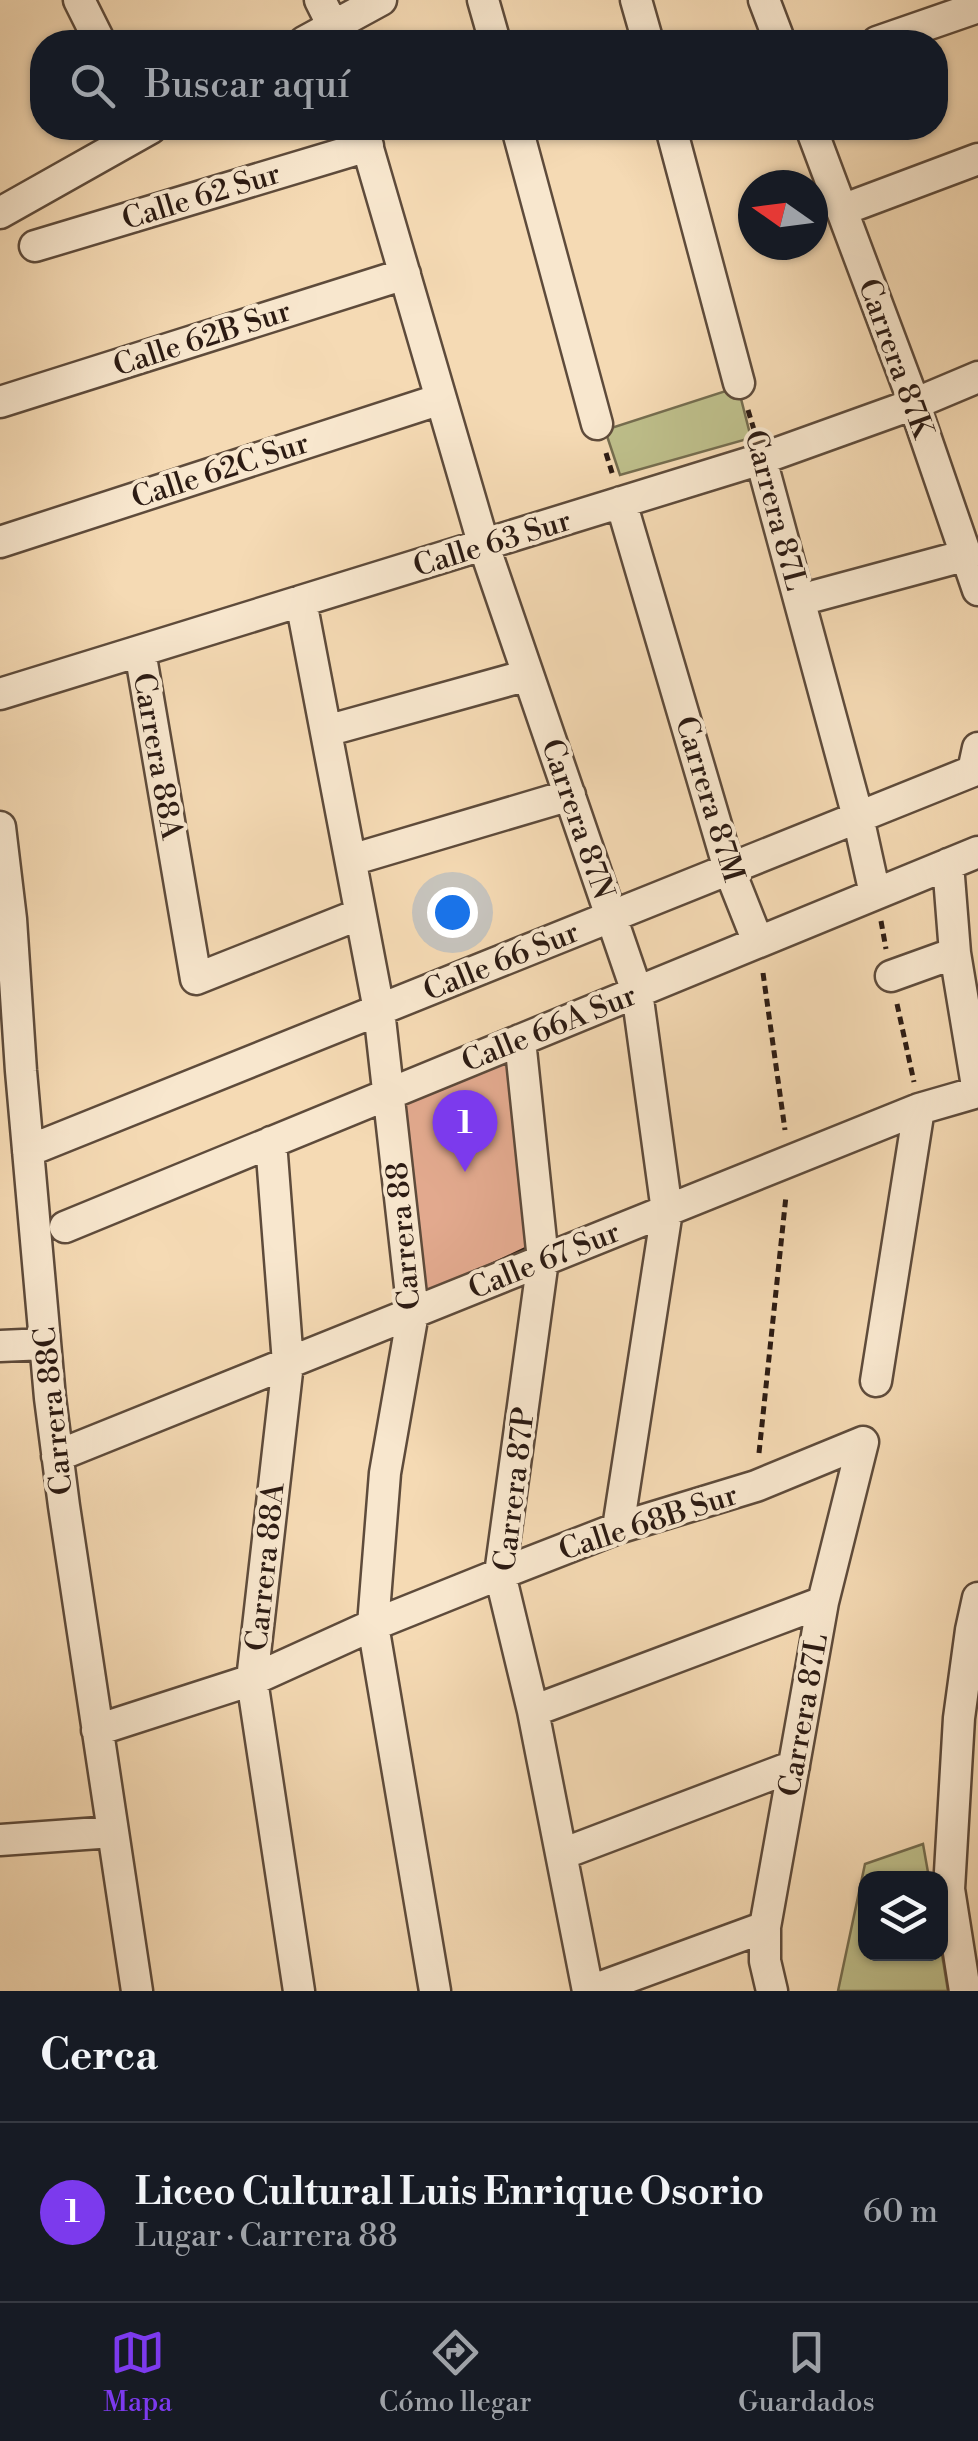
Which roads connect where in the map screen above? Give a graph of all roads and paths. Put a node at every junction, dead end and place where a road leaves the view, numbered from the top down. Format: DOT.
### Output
graph roads {
  1 [pos="80,0"];
  2 [pos="381,0"];
  3 [pos="483,0"];
  4 [pos="637,0"];
  5 [pos="764,0"];
  6 [pos="978,7"];
  7 [pos="331,23"];
  8 [pos="94,30"];
  9 [pos="492,30"];
  10 [pos="645,30"];
  11 [pos="775,30"];
  12 [pos="912,30"];
  13 [pos="127,140"];
  14 [pos="356,140"];
  15 [pos="366,140"];
  16 [pos="521,140"];
  17 [pos="674,140"];
  18 [pos="816,140"];
  19 [pos="978,159"];
  20 [pos="842,210"];
  21 [pos="0,213"];
  22 [pos="35,246"];
  23 [pos="405,274"];
  24 [pos="978,376"];
  25 [pos="739,383"];
  26 [pos="441,399"];
  27 [pos="0,402"];
  28 [pos="914,404"];
  29 [pos="597,424"];
  30 [pos="761,458"];
  31 [pos="621,502"];
  32 [pos="0,542"];
  33 [pos="484,546"];
  34 [pos="966,555"];
  35 [pos="978,590"];
  36 [pos="800,600"];
  37 [pos="302,602"];
  38 [pos="140,651"];
  39 [pos="528,675"];
  40 [pos="0,694"];
  41 [pos="326,731"];
  42 [pos="976,759"];
  43 [pos="570,796"];
  44 [pos="858,817"];
  45 [pos="0,827"];
  46 [pos="978,852"];
  47 [pos="351,860"];
  48 [pos="948,864"];
  49 [pos="729,869"];
  50 [pos="875,894"];
  51 [pos="360,914"];
  52 [pos="612,917"];
  53 [pos="962,932"];
  54 [pos="758,942"];
  55 [pos="892,976"];
  56 [pos="637,992"];
  57 [pos="379,1010"];
  58 [pos="520,1040"];
  59 [pos="978,1092"];
  60 [pos="390,1093"];
  61 [pos="920,1109"];
  62 [pos="272,1142"];
  63 [pos="28,1150"];
  64 [pos="790,1161"];
  65 [pos="667,1211"];
  66 [pos="65,1227"];
  67 [pos="543,1260"];
  68 [pos="413,1312"];
  69 [pos="45,1344"];
  70 [pos="0,1346"];
  71 [pos="288,1363"];
  72 [pos="876,1381"];
  73 [pos="863,1442"];
  74 [pos="57,1456"];
  75 [pos="756,1486"];
  76 [pos="618,1528"];
  77 [pos="500,1574"];
  78 [pos="978,1598"];
  79 [pos="823,1602"];
  80 [pos="373,1625"];
  81 [pos="252,1680"];
  82 [pos="533,1711"];
  83 [pos="969,1718"];
  84 [pos="98,1730"];
  85 [pos="794,1766"];
  86 [pos="112,1832"];
  87 [pos="0,1840"];
  88 [pos="562,1854"];
  89 [pos="964,1886"];
  90 [pos="765,1927"];
  91 [pos="136,1991"];
  92 [pos="299,1991"];
  93 [pos="435,1991"];
  94 [pos="589,1991"];
  95 [pos="772,1991"];
  96 [pos="965,1991"];
  1 -- 8 [label="street"];
  2 -- 7 [label="street"];
  3 -- 9 [label="street"];
  4 -- 10 [label="street"];
  5 -- 11 [label="street"];
  6 -- 12 [label="street"];
  13 -- 21 [label="street"];
  14 -- 22 [label="street, Calle 62 Sur"];
  15 -- 23 [label="street, Carrera 87N"];
  16 -- 29 [label="street"];
  17 -- 25 [label="street"];
  18 -- 20 [label="street, Carrera 87K"];
  19 -- 20 [label="street"];
  20 -- 28 [label="street, Carrera 87K"];
  23 -- 26 [label="street, Carrera 87N"];
  23 -- 27 [label="street, Calle 62B Sur"];
  24 -- 28 [label="street, Calle 63 Sur"];
  25 -- 30 [label="path, Carrera 87L"];
  26 -- 32 [label="street, Calle 62C Sur"];
  26 -- 33 [label="street, Carrera 87N"];
  28 -- 30 [label="street, Calle 63 Sur"];
  28 -- 34 [label="street, Carrera 87K"];
  29 -- 31 [label="path"];
  30 -- 31 [label="street, Calle 63 Sur"];
  30 -- 36 [label="street, Carrera 87L"];
  31 -- 33 [label="street, Calle 63 Sur"];
  31 -- 49 [label="street, Carrera 87M"];
  33 -- 37 [label="street, Calle 63 Sur"];
  33 -- 39 [label="street, Carrera 87N"];
  34 -- 35 [label="street, Carrera 87K"];
  34 -- 36 [label="street"];
  36 -- 44 [label="street, Carrera 87L"];
  37 -- 38 [label="street, Calle 63 Sur"];
  37 -- 41 [label="street, Carrera 88"];
  38 -- 40 [label="street, Calle 63 Sur"];
  38 -- 51 [label="street, Carrera 88A"];
  39 -- 41 [label="street"];
  39 -- 43 [label="street, Carrera 87N"];
  41 -- 47 [label="street, Carrera 88"];
  42 -- 44 [label="street, Calle 66 Sur"];
  43 -- 47 [label="street"];
  43 -- 52 [label="street, Carrera 87N"];
  44 -- 49 [label="street, Calle 66 Sur"];
  44 -- 50 [label="street, Carrera 87L"];
  45 -- 63 [label="street, Carrera 88C"];
  46 -- 48 [label="street, Calle 66A Sur"];
  47 -- 51 [label="street, Carrera 88"];
  48 -- 50 [label="street, Calle 66A Sur"];
  48 -- 53 [label="street"];
  49 -- 52 [label="street, Calle 66 Sur"];
  49 -- 54 [label="street, Carrera 87M"];
  50 -- 54 [label="street, Calle 66A Sur"];
  51 -- 57 [label="street, Carrera 88"];
  52 -- 56 [label="street, Carrera 87N"];
  52 -- 57 [label="street, Calle 66 Sur"];
  53 -- 55 [label="street"];
  53 -- 59 [label="street"];
  54 -- 56 [label="street, Calle 66A Sur"];
  54 -- 64 [label="path"];
  56 -- 58 [label="street, Calle 66A Sur"];
  56 -- 65 [label="street, Carrera 87N"];
  57 -- 60 [label="street, Carrera 88"];
  57 -- 63 [label="street, Calle 66 Sur"];
  58 -- 60 [label="street, Calle 66A Sur"];
  58 -- 67 [label="street, Carrera 87P"];
  59 -- 61 [label="street, Calle 67 Sur"];
  60 -- 62 [label="street, Calle 66A Sur"];
  60 -- 68 [label="street, Carrera 88"];
  61 -- 64 [label="street, Calle 67 Sur"];
  61 -- 72 [label="street"];
  62 -- 66 [label="street, Calle 66A Sur"];
  62 -- 71 [label="street, Carrera 88A"];
  63 -- 69 [label="street, Carrera 88C"];
  64 -- 65 [label="street, Calle 67 Sur"];
  64 -- 75 [label="path"];
  65 -- 67 [label="street, Calle 67 Sur"];
  65 -- 76 [label="street, Carrera 87N"];
  67 -- 68 [label="street, Calle 67 Sur"];
  67 -- 77 [label="street, Carrera 87P"];
  68 -- 71 [label="street, Calle 67 Sur"];
  68 -- 80 [label="street, Carrera 88"];
  69 -- 70 [label="street"];
  69 -- 74 [label="street, Carrera 88C"];
  71 -- 74 [label="street, Calle 67 Sur"];
  71 -- 81 [label="street, Carrera 88A"];
  73 -- 75 [label="street, Calle 68B Sur"];
  73 -- 79 [label="street, Carrera 87L"];
  74 -- 84 [label="street, Carrera 88C"];
  75 -- 76 [label="street, Calle 68B Sur"];
  76 -- 77 [label="street, Calle 68B Sur"];
  77 -- 80 [label="street, Calle 68B Sur"];
  77 -- 82 [label="street, Carrera 87P"];
  78 -- 83 [label="street"];
  79 -- 82 [label="street"];
  79 -- 85 [label="street, Carrera 87L"];
  80 -- 81 [label="street, Calle 68B Sur"];
  80 -- 93 [label="street, Carrera 88"];
  81 -- 84 [label="street, Calle 68B Sur"];
  81 -- 92 [label="street, Carrera 88A"];
  82 -- 88 [label="street, Carrera 87P"];
  83 -- 89 [label="street"];
  84 -- 86 [label="street, Carrera 88C"];
  85 -- 88 [label="street"];
  85 -- 90 [label="street, Carrera 87L"];
  86 -- 87 [label="street"];
  86 -- 91 [label="street, Carrera 88C"];
  88 -- 94 [label="street, Carrera 87P"];
  89 -- 96 [label="street"];
  90 -- 94 [label="street"];
  90 -- 95 [label="street, Carrera 87L"];
}
